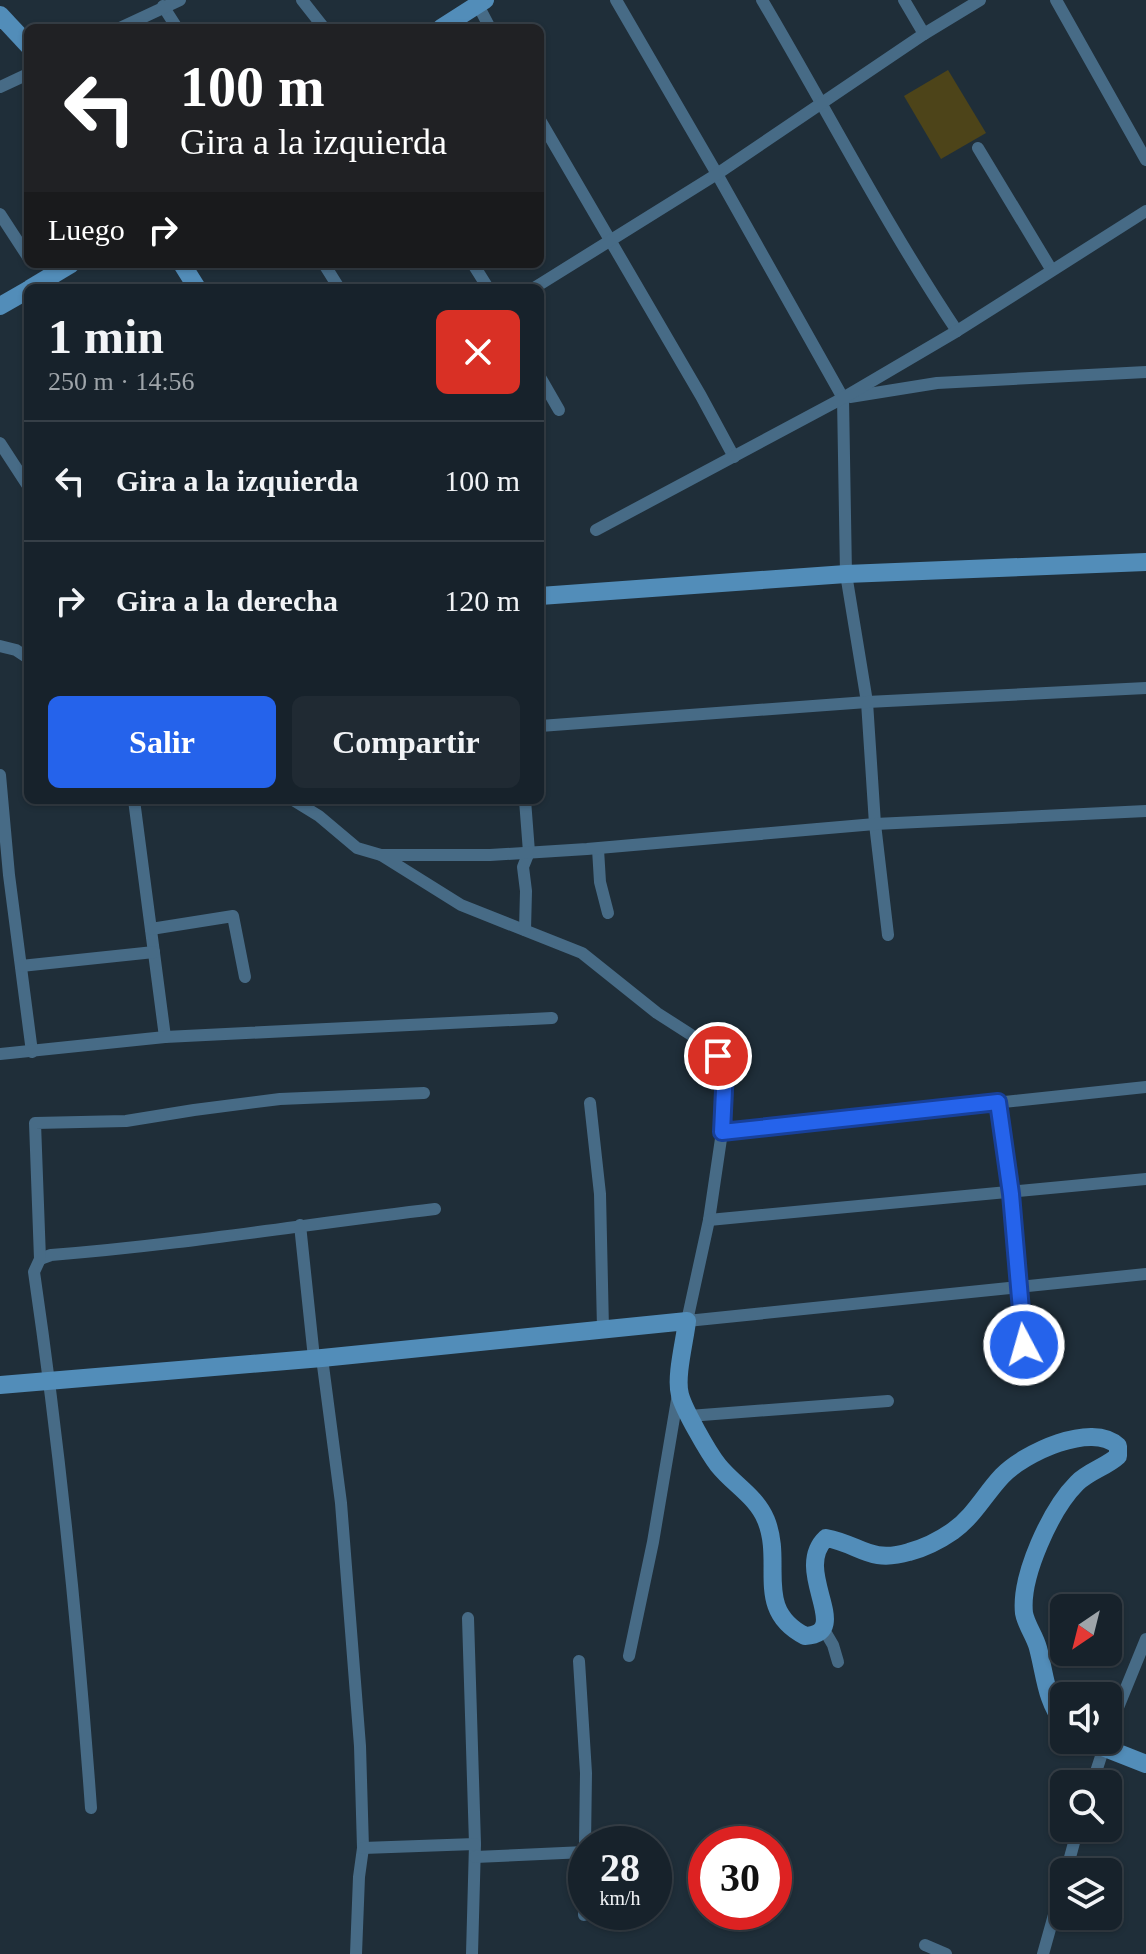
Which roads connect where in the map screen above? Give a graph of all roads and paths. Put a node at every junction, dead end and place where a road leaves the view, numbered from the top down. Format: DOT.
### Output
graph roads {
  1 [pos="180,0"];
  2 [pos="302,0"];
  3 [pos="616,0"];
  4 [pos="762,0"];
  5 [pos="904,0"];
  6 [pos="980,0"];
  7 [pos="1056,0"];
  8 [pos="482,2"];
  9 [pos="163,6"];
  10 [pos="0,15"];
  11 [pos="128,24"];
  12 [pos="174,24"];
  13 [pos="321,24"];
  14 [pos="447,24"];
  15 [pos="489,24"];
  16 [pos="924,34"];
  17 [pos="24,41"];
  18 [pos="24,76"];
  19 [pos="0,87"];
  20 [pos="823,103"];
  21 [pos="544,127"];
  22 [pos="978,148"];
  23 [pos="1146,160"];
  24 [pos="717,174"];
  25 [pos="1146,211"];
  26 [pos="0,214"];
  27 [pos="610,241"];
  28 [pos="24,251"];
  29 [pos="65,268"];
  30 [pos="1051,269"];
  31 [pos="42,284"];
  32 [pos="540,284"];
  33 [pos="24,294"];
  34 [pos="0,306"];
  35 [pos="957,331"];
  36 [pos="1146,372"];
  37 [pos="544,384"];
  38 [pos="843,398"];
  39 [pos="559,410"];
  40 [pos="0,443"];
  41 [pos="734,457"];
  42 [pos="24,480"];
  43 [pos="596,530"];
  44 [pos="1146,562"];
  45 [pos="846,574"];
  46 [pos="544,596"];
  47 [pos="0,646"];
  48 [pos="24,655"];
  49 [pos="1146,688"];
  50 [pos="867,702"];
  51 [pos="544,726"];
  52 [pos="0,775"];
  53 [pos="135,804"];
  54 [pos="300,804"];
  55 [pos="318,804"];
  56 [pos="525,804"];
  57 [pos="1146,811"];
  58 [pos="319,816"];
  59 [pos="875,824"];
  60 [pos="598,849"];
  61 [pos="529,852"];
  62 [pos="381,855"];
  63 [pos="4,875"];
  64 [pos="608,913"];
  65 [pos="151,929"];
  66 [pos="525,930"];
  67 [pos="888,935"];
  68 [pos="154,952"];
  69 [pos="21,966"];
  70 [pos="245,977"];
  71 [pos="552,1018"];
  72 [pos="165,1037"];
  73 [pos="32,1052"];
  74 [pos="0,1054"];
  75 [pos="1146,1087"];
  76 [pos="424,1093"];
  77 [pos="998,1102"];
  78 [pos="590,1103"];
  79 [pos="722,1132"];
  80 [pos="1146,1179"];
  81 [pos="1011,1194"];
  82 [pos="435,1209"];
  83 [pos="709,1220"];
  84 [pos="300,1225"];
  85 [pos="40,1259"];
  86 [pos="1146,1274"];
  87 [pos="1018,1287"];
  88 [pos="687,1321"];
  89 [pos="603,1329"];
  90 [pos="1024,1345"];
  91 [pos="318,1358"];
  92 [pos="50,1382"];
  93 [pos="0,1385"];
  94 [pos="679,1391"];
  95 [pos="888,1401"];
  96 [pos="689,1416"];
  97 [pos="468,1618"];
  98 [pos="823,1628"];
  99 [pos="1146,1639"];
  100 [pos="629,1656"];
  101 [pos="579,1661"];
  102 [pos="838,1662"];
  103 [pos="1050,1696"];
  104 [pos="1122,1700"];
  105 [pos="1122,1750"];
  106 [pos="1146,1764"];
  107 [pos="91,1808"];
  108 [pos="585,1826"];
  109 [pos="363,1848"];
  110 [pos="475,1850"];
  111 [pos="568,1852"];
  112 [pos="1050,1929"];
  113 [pos="925,1945"];
  114 [pos="356,1954"];
  115 [pos="472,1954"];
  116 [pos="946,1954"];
  117 [pos="1043,1954"];
  1 -- 9 [label="street"];
  2 -- 13 [label="street"];
  3 -- 24 [label="street"];
  4 -- 20 [label="street"];
  5 -- 16 [label="street"];
  6 -- 16 [label="street"];
  7 -- 23 [label="street"];
  8 -- 14 [label="street"];
  8 -- 15 [label="street"];
  9 -- 11 [label="street"];
  9 -- 12 [label="street"];
  10 -- 17 [label="street"];
  16 -- 20 [label="street"];
  18 -- 19 [label="street"];
  20 -- 24 [label="street"];
  20 -- 35 [label="street"];
  21 -- 27 [label="street"];
  22 -- 30 [label="street"];
  24 -- 27 [label="street"];
  24 -- 38 [label="street"];
  25 -- 30 [label="street"];
  26 -- 28 [label="street"];
  27 -- 32 [label="street"];
  27 -- 41 [label="street"];
  29 -- 31 [label="street"];
  30 -- 35 [label="street"];
  33 -- 34 [label="street"];
  35 -- 38 [label="street"];
  36 -- 38 [label="street"];
  37 -- 39 [label="street"];
  38 -- 41 [label="street"];
  38 -- 45 [label="street"];
  40 -- 42 [label="street"];
  41 -- 43 [label="street"];
  44 -- 45 [label="street"];
  45 -- 46 [label="street"];
  45 -- 50 [label="street"];
  47 -- 48 [label="street"];
  49 -- 50 [label="street"];
  50 -- 51 [label="street"];
  50 -- 59 [label="street"];
  52 -- 63 [label="street"];
  53 -- 65 [label="street"];
  54 -- 58 [label="street"];
  55 -- 58 [label="street"];
  56 -- 61 [label="street"];
  57 -- 59 [label="street"];
  58 -- 62 [label="street"];
  59 -- 60 [label="street"];
  59 -- 67 [label="street"];
  60 -- 61 [label="street"];
  60 -- 64 [label="street"];
  61 -- 62 [label="street"];
  61 -- 66 [label="street"];
  62 -- 66 [label="street"];
  63 -- 69 [label="street"];
  65 -- 68 [label="street"];
  65 -- 70 [label="street"];
  66 -- 79 [label="street"];
  68 -- 69 [label="street"];
  68 -- 72 [label="street"];
  69 -- 73 [label="street"];
  71 -- 72 [label="street"];
  72 -- 73 [label="street"];
  73 -- 74 [label="street"];
  75 -- 77 [label="street"];
  76 -- 85 [label="street"];
  77 -- 79 [label="street"];
  77 -- 81 [label="street"];
  78 -- 89 [label="street"];
  79 -- 83 [label="street"];
  80 -- 81 [label="street"];
  81 -- 83 [label="street"];
  81 -- 87 [label="street"];
  82 -- 84 [label="street"];
  83 -- 88 [label="street"];
  84 -- 85 [label="street"];
  84 -- 91 [label="street"];
  85 -- 92 [label="street"];
  86 -- 87 [label="street"];
  87 -- 88 [label="street"];
  87 -- 90 [label="street"];
  88 -- 89 [label="street"];
  88 -- 94 [label="street"];
  89 -- 91 [label="street"];
  91 -- 92 [label="street"];
  91 -- 109 [label="street"];
  92 -- 93 [label="street"];
  92 -- 107 [label="street"];
  94 -- 96 [label="street"];
  94 -- 100 [label="street"];
  95 -- 96 [label="street"];
  96 -- 98 [label="street"];
  97 -- 110 [label="street"];
  98 -- 102 [label="street"];
  98 -- 103 [label="street"];
  99 -- 104 [label="street"];
  101 -- 108 [label="street"];
  105 -- 106 [label="street"];
  109 -- 110 [label="street"];
  109 -- 114 [label="street"];
  110 -- 111 [label="street"];
  110 -- 115 [label="street"];
  112 -- 117 [label="street"];
  113 -- 116 [label="street"];
}
